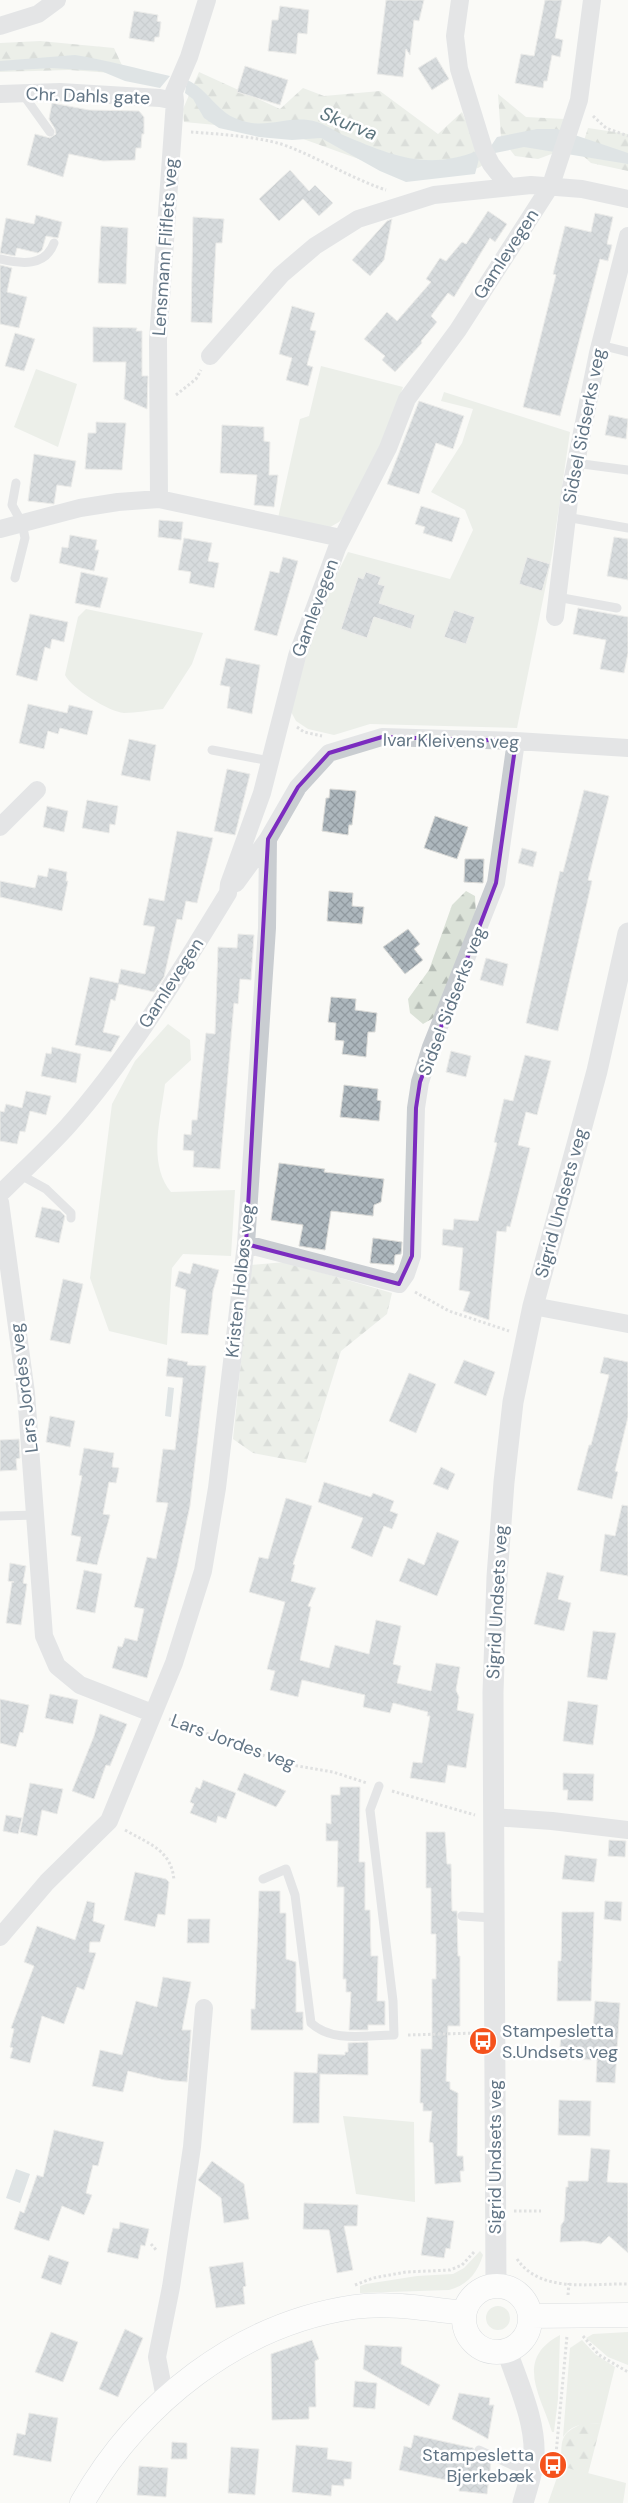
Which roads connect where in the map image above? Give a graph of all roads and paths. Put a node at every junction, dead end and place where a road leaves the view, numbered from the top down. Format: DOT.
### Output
graph roads {
  1 [pos="57,0"];
  2 [pos="206,0"];
  3 [pos="460,0"];
  4 [pos="592,0"];
  5 [pos="0,26"];
  6 [pos="22,93"];
  7 [pos="0,94"];
  8 [pos="175,96"];
  9 [pos="580,100"];
  10 [pos="174,126"];
  11 [pos="50,132"];
  12 [pos="628,136"];
  13 [pos="551,185"];
  14 [pos="508,187"];
  15 [pos="628,199"];
  16 [pos="416,200"];
  17 [pos="628,236"];
  18 [pos="54,243"];
  19 [pos="0,258"];
  20 [pos="622,287"];
  21 [pos="600,344"];
  22 [pos="628,352"];
  23 [pos="210,356"];
  24 [pos="158,410"];
  25 [pos="575,463"];
  26 [pos="628,470"];
  27 [pos="16,483"];
  28 [pos="159,499"];
  29 [pos="566,517"];
  30 [pos="22,523"];
  31 [pos="628,528"];
  32 [pos="0,529"];
  33 [pos="341,538"];
  34 [pos="15,578"];
  35 [pos="557,597"];
  36 [pos="617,608"];
  37 [pos="555,617"];
  38 [pos="282,711"];
  39 [pos="516,741"];
  40 [pos="351,747"];
  41 [pos="628,748"];
  42 [pos="212,750"];
  43 [pos="270,761"];
  44 [pos="38,790"];
  45 [pos="0,827"];
  46 [pos="268,839"];
  47 [pos="228,893"];
  48 [pos="628,933"];
  49 [pos="20,1174"];
  50 [pos="0,1194"];
  51 [pos="0,1202"];
  52 [pos="71,1218"];
  53 [pos="246,1244"];
  54 [pos="399,1284"];
  55 [pos="533,1306"];
  56 [pos="628,1324"];
  57 [pos="514,1332"];
  58 [pos="36,1515"];
  59 [pos="0,1516"];
  60 [pos="152,1713"];
  61 [pos="379,1786"];
  62 [pos="493,1817"];
  63 [pos="628,1830"];
  64 [pos="130,1833"];
  65 [pos="263,1879"];
  66 [pos="174,1881"];
  67 [pos="462,1916"];
  68 [pos="494,1918"];
  69 [pos="0,1937"];
  70 [pos="204,2008"];
  71 [pos="394,2035"];
  72 [pos="494,2037"];
  73 [pos="509,2210"];
  74 [pos="541,2211"];
  75 [pos="478,2245"];
  76 [pos="514,2254"];
  77 [pos="569,2283"];
  78 [pos="628,2284"];
  79 [pos="496,2285"];
  80 [pos="351,2288"];
  81 [pos="568,2299"];
  82 [pos="464,2313"];
  83 [pos="628,2315"];
  84 [pos="530,2316"];
  85 [pos="567,2334"];
  86 [pos="582,2336"];
  87 [pos="507,2351"];
  88 [pos="628,2372"];
  89 [pos="165,2398"];
  90 [pos="559,2432"];
  91 [pos="479,2450"];
  92 [pos="532,2471"];
  93 [pos="82,2503"];
  94 [pos="524,2503"];
  1 -- 5 [label="street"];
  2 -- 8 [label="street, Lensmann Fliflets veg"];
  3 -- 14 [label="street"];
  4 -- 9 [label="street, Gamlevegen"];
  6 -- 7 [label="street, Chr. Dahls gate"];
  6 -- 8 [label="street, Chr. Dahls gate"];
  6 -- 11 [label="lane"];
  8 -- 10 [label="street, Lensmann Fliflets veg"];
  9 -- 12 [label="path"];
  9 -- 13 [label="street, Gamlevegen"];
  10 -- 16 [label="path"];
  10 -- 24 [label="street, Lensmann Fliflets veg"];
  13 -- 14 [label="street"];
  13 -- 15 [label="street"];
  13 -- 33 [label="street, Gamlevegen"];
  14 -- 16 [label="street"];
  16 -- 23 [label="street"];
  17 -- 20 [label="street, Sidsel Sidserks veg"];
  18 -- 19 [label="lane"];
  20 -- 21 [label="street, Sidsel Sidserks veg"];
  21 -- 22 [label="lane"];
  21 -- 25 [label="street, Sidsel Sidserks veg"];
  23 -- 24 [label="path"];
  24 -- 28 [label="street, Lensmann Fliflets veg"];
  25 -- 26 [label="lane"];
  25 -- 29 [label="street, Sidsel Sidserks veg"];
  27 -- 30 [label="lane"];
  28 -- 30 [label="street"];
  28 -- 33 [label="street"];
  29 -- 31 [label="lane"];
  29 -- 35 [label="street, Sidsel Sidserks veg"];
  30 -- 32 [label="street"];
  30 -- 34 [label="lane"];
  33 -- 38 [label="street, Gamlevegen"];
  35 -- 36 [label="lane"];
  35 -- 37 [label="street, Sidsel Sidserks veg"];
  38 -- 40 [label="path"];
  38 -- 43 [label="street, Gamlevegen"];
  39 -- 40 [label="street, Ivar Kleivens veg"];
  39 -- 41 [label="street, Ivar Kleivens veg"];
  39 -- 54 [label="street, Sidsel Sidserks veg"];
  40 -- 46 [label="street, Ivar Kleivens veg"];
  42 -- 43 [label="lane"];
  43 -- 47 [label="street, Gamlevegen"];
  44 -- 45 [label="street"];
  46 -- 47 [label="street, Ivar Kleivens veg"];
  46 -- 53 [label="street, Kristen Holbøs veg"];
  47 -- 49 [label="street, Gamlevegen"];
  48 -- 55 [label="street, Sigrid Undsets veg"];
  49 -- 50 [label="street, Gamlevegen"];
  49 -- 52 [label="lane"];
  51 -- 58 [label="street, Lars Jordes veg"];
  53 -- 54 [label="street"];
  53 -- 60 [label="street, Kristen Holbøs veg"];
  54 -- 57 [label="path"];
  55 -- 56 [label="street"];
  55 -- 62 [label="street, Sigrid Undsets veg"];
  58 -- 59 [label="lane"];
  58 -- 60 [label="street, Lars Jordes veg"];
  60 -- 61 [label="path, Lars Jordes veg"];
  60 -- 69 [label="street, Kristen Holbøs veg"];
  61 -- 62 [label="path, Lars Jordes veg"];
  61 -- 71 [label="lane"];
  62 -- 63 [label="street"];
  62 -- 68 [label="street, Sigrid Undsets veg"];
  64 -- 66 [label="path"];
  65 -- 71 [label="lane"];
  67 -- 68 [label="lane"];
  68 -- 72 [label="street, Sigrid Undsets veg"];
  70 -- 89 [label="street"];
  71 -- 72 [label="path"];
  72 -- 79 [label="street, Sigrid Undsets veg"];
  73 -- 74 [label="path"];
  75 -- 80 [label="path"];
  76 -- 77 [label="path"];
  77 -- 78 [label="path"];
  77 -- 81 [label="path"];
  79 -- 82 [label="main road"];
  79 -- 84 [label="main road"];
  82 -- 87 [label="main road"];
  82 -- 89 [label="main road"];
  83 -- 84 [label="main road"];
  84 -- 87 [label="main road"];
  85 -- 90 [label="path"];
  86 -- 88 [label="path"];
  87 -- 92 [label="street"];
  89 -- 93 [label="main road"];
  91 -- 92 [label="lane"];
  92 -- 94 [label="street"];
}
